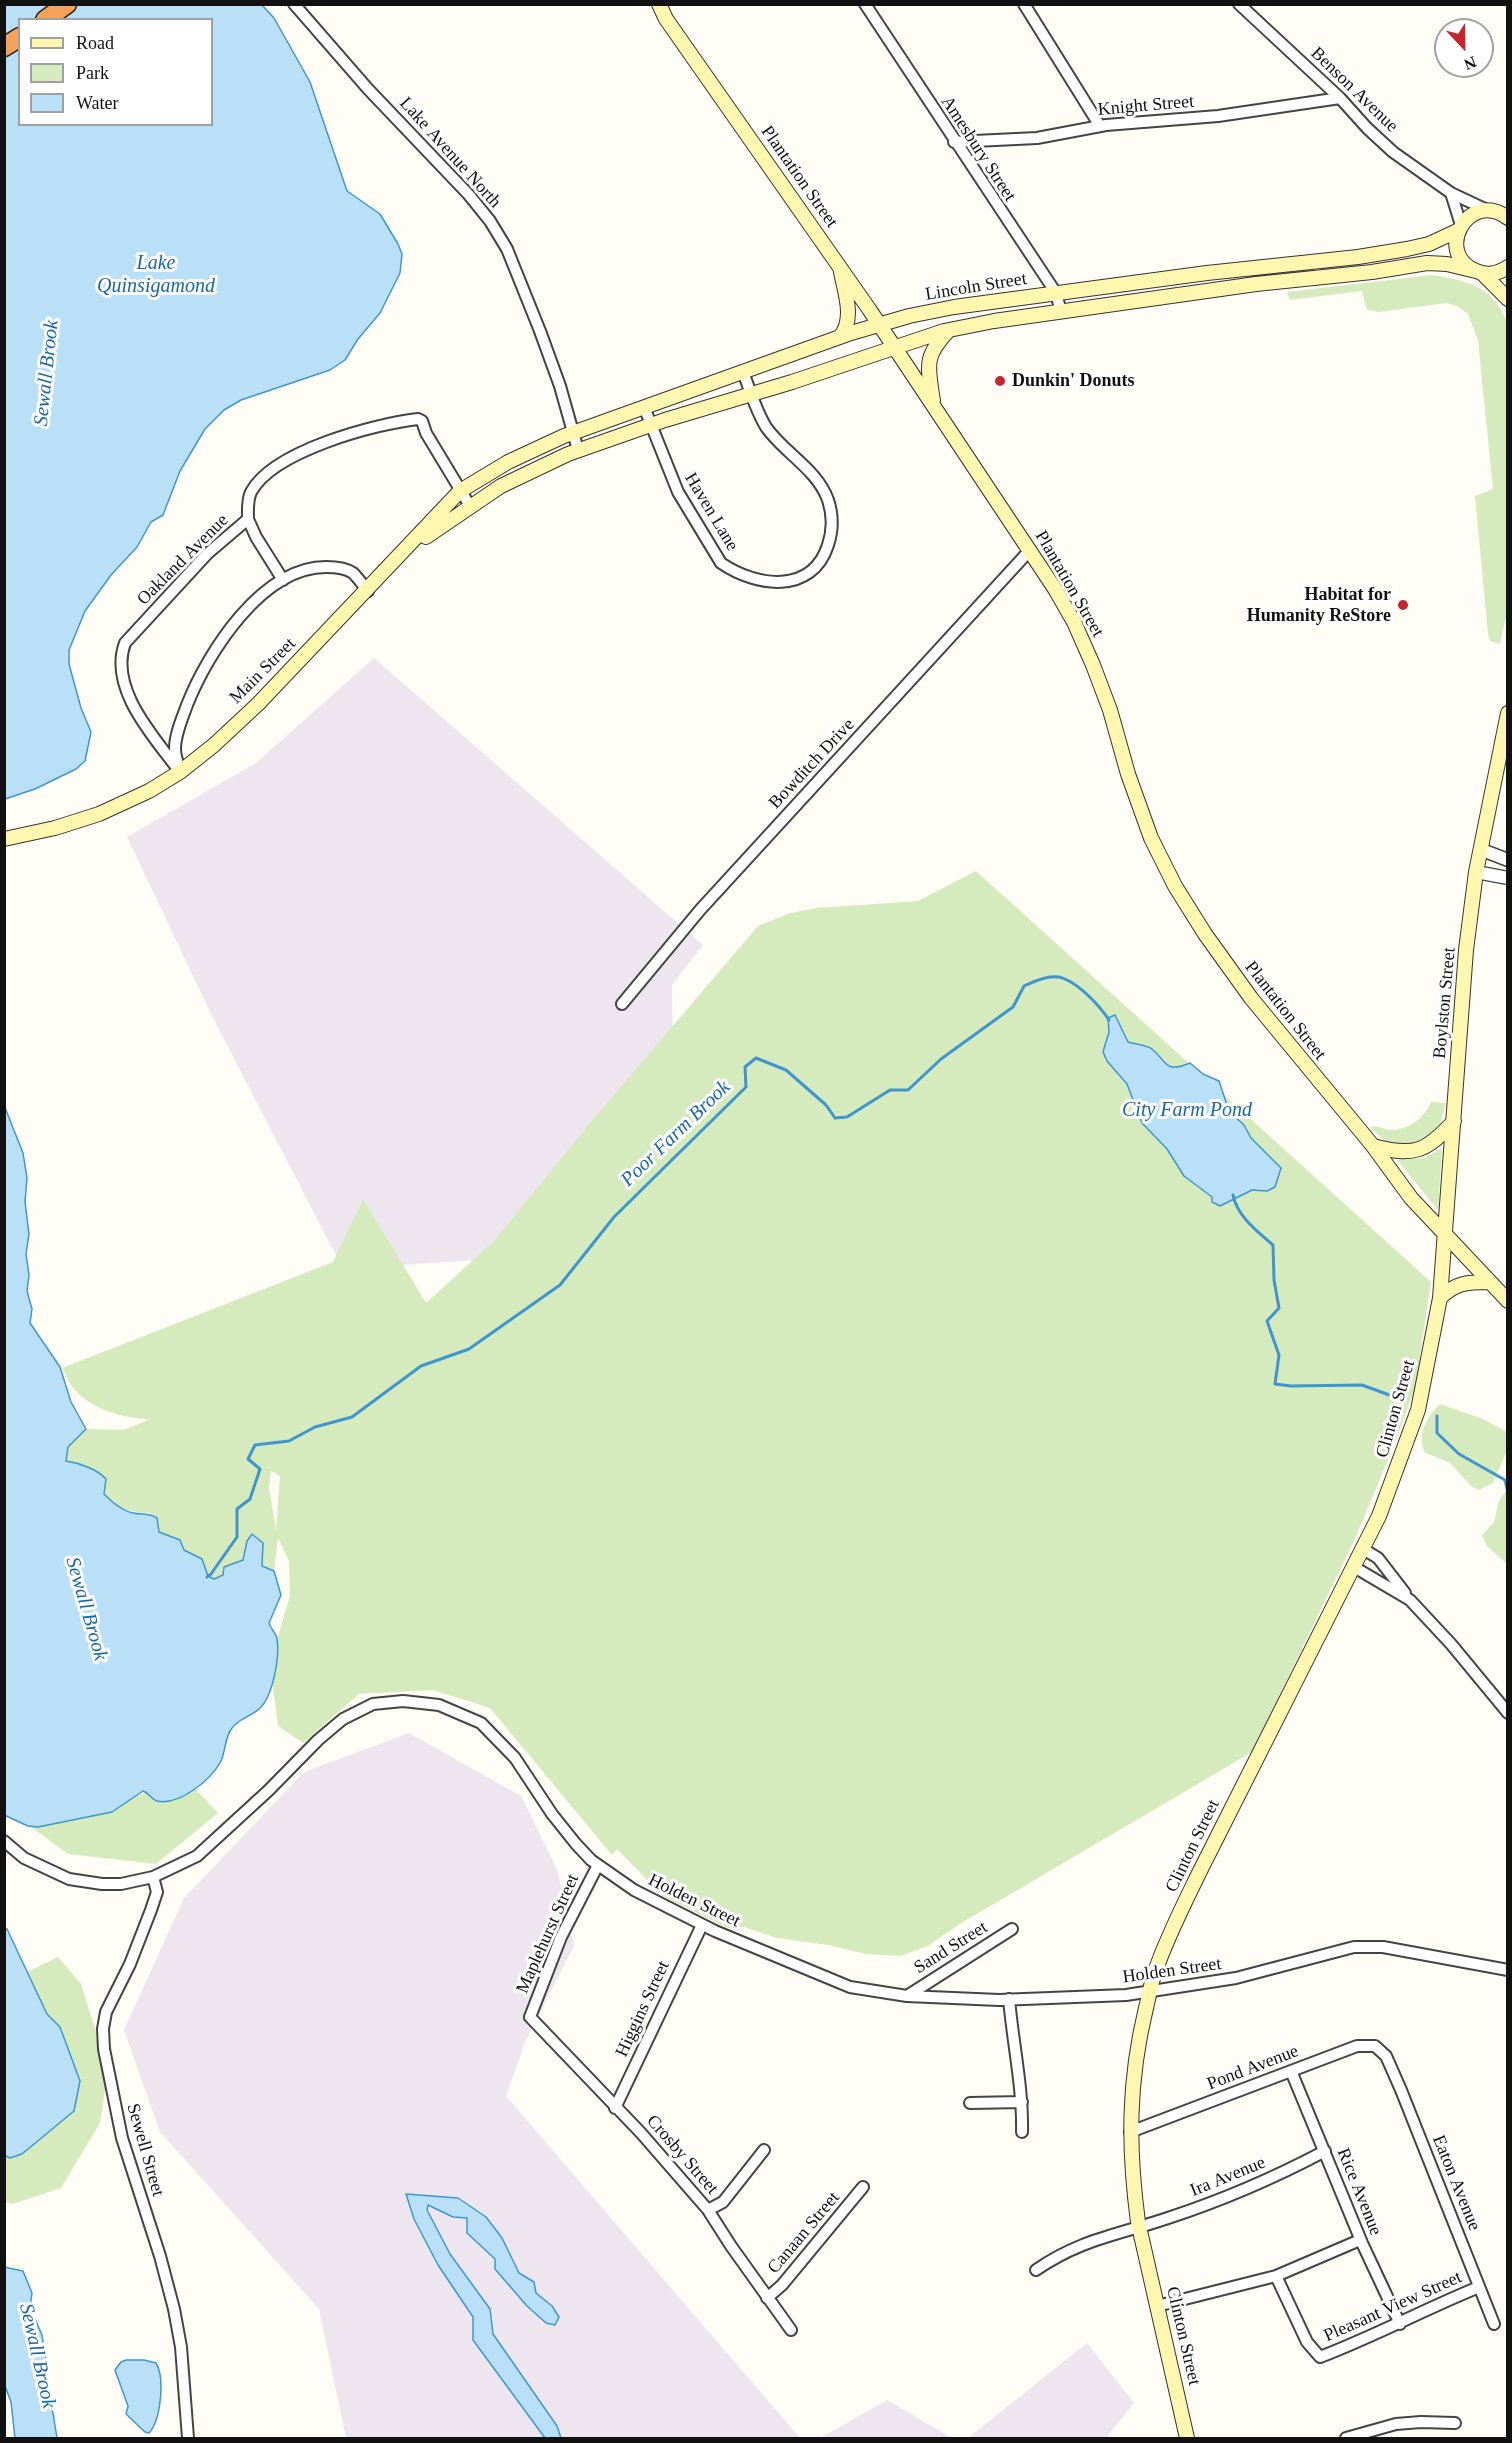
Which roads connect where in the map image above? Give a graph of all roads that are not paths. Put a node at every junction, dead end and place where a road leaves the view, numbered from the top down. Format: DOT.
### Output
graph roads {
  1 [pos="67,4"];
  2 [pos="294,4"];
  3 [pos="651,4"];
  4 [pos="659,4"];
  5 [pos="865,4"];
  6 [pos="1024,4"];
  7 [pos="1239,4"];
  8 [pos="48,18"];
  9 [pos="666,20"];
  10 [pos="18,38"];
  11 [pos="4,47"];
  12 [pos="1340,98"];
  13 [pos="1100,126"];
  14 [pos="954,142"];
  15 [pos="1451,193"];
  16 [pos="1508,201"];
  17 [pos="1489,210"];
  18 [pos="1508,218"];
  19 [pos="1459,228"];
  20 [pos="1268,266"];
  21 [pos="840,267"];
  22 [pos="1508,267"];
  23 [pos="1213,272"];
  24 [pos="1479,272"];
  25 [pos="1269,283"];
  26 [pos="1216,290"];
  27 [pos="1056,293"];
  28 [pos="1508,299"];
  29 [pos="1060,312"];
  30 [pos="878,324"];
  31 [pos="949,330"];
  32 [pos="840,337"];
  33 [pos="894,346"];
  34 [pos="743,372"];
  35 [pos="752,395"];
  36 [pos="934,406"];
  37 [pos="644,407"];
  38 [pos="652,424"];
  39 [pos="574,432"];
  40 [pos="578,450"];
  41 [pos="518,457"];
  42 [pos="533,470"];
  43 [pos="460,491"];
  44 [pos="470,506"];
  45 [pos="248,519"];
  46 [pos="1030,550"];
  47 [pos="398,559"];
  48 [pos="283,580"];
  49 [pos="368,591"];
  50 [pos="1508,712"];
  51 [pos="180,772"];
  52 [pos="4,839"];
  53 [pos="1482,850"];
  54 [pos="1508,860"];
  55 [pos="1476,873"];
  56 [pos="1508,878"];
  57 [pos="622,1004"];
  58 [pos="1454,1121"];
  59 [pos="1372,1146"];
  60 [pos="1446,1237"];
  61 [pos="1488,1282"];
  62 [pos="1440,1298"];
  63 [pos="1508,1301"];
  64 [pos="1363,1549"];
  65 [pos="1354,1567"];
  66 [pos="1417,1607"];
  67 [pos="1508,1713"];
  68 [pos="4,1841"];
  69 [pos="598,1865"];
  70 [pos="153,1877"];
  71 [pos="702,1925"];
  72 [pos="1012,1929"];
  73 [pos="1508,1970"];
  74 [pos="1150,1991"];
  75 [pos="907,1995"];
  76 [pos="1009,2000"];
  77 [pos="530,2018"];
  78 [pos="1386,2056"];
  79 [pos="1291,2071"];
  80 [pos="1022,2102"];
  81 [pos="970,2103"];
  82 [pos="615,2108"];
  83 [pos="1022,2132"];
  84 [pos="1130,2132"];
  85 [pos="764,2150"];
  86 [pos="1325,2151"];
  87 [pos="863,2187"];
  88 [pos="708,2210"];
  89 [pos="1139,2227"];
  90 [pos="1360,2240"];
  91 [pos="1036,2270"];
  92 [pos="1276,2276"];
  93 [pos="1479,2287"];
  94 [pos="767,2298"];
  95 [pos="1157,2306"];
  96 [pos="1400,2324"];
  97 [pos="1494,2324"];
  98 [pos="791,2330"];
  99 [pos="1455,2424"];
  100 [pos="189,2439"];
  101 [pos="1187,2439"];
  102 [pos="1346,2439"];
  1 -- 8 [label="highway"];
  2 -- 39 [label="street, Lake Avenue North"];
  3 -- 9 [label="main road, Plantation Street"];
  4 -- 9 [label="main road, Plantation Street"];
  5 -- 14 [label="street, Amesbury Street"];
  6 -- 13 [label="street"];
  7 -- 12 [label="street, Benson Avenue"];
  9 -- 21 [label="main road, Plantation Street"];
  10 -- 11 [label="highway"];
  12 -- 13 [label="street, Knight Street"];
  12 -- 15 [label="street, Benson Avenue"];
  13 -- 14 [label="street, Knight Street"];
  14 -- 27 [label="street, Amesbury Street"];
  15 -- 17 [label="street, Benson Avenue"];
  15 -- 19 [label="street"];
  16 -- 17 [label="main road"];
  17 -- 18 [label="main road"];
  17 -- 19 [label="main road, Lincoln Street"];
  19 -- 20 [label="main road, Lincoln Street"];
  19 -- 24 [label="main road"];
  20 -- 23 [label="main road, Lincoln Street"];
  20 -- 25 [label="main road"];
  21 -- 30 [label="main road, Plantation Street"];
  21 -- 32 [label="main road"];
  22 -- 24 [label="main road"];
  23 -- 26 [label="main road"];
  23 -- 27 [label="main road, Lincoln Street"];
  24 -- 25 [label="main road, Lincoln Street"];
  24 -- 28 [label="main road"];
  25 -- 26 [label="main road, Lincoln Street"];
  26 -- 29 [label="main road, Lincoln Street"];
  27 -- 29 [label="street, Amesbury Street"];
  27 -- 30 [label="main road, Lincoln Street"];
  29 -- 31 [label="main road, Lincoln Street"];
  30 -- 32 [label="main road, Lincoln Street"];
  30 -- 33 [label="main road, Plantation Street"];
  31 -- 33 [label="main road, Lincoln Street"];
  31 -- 36 [label="main road"];
  32 -- 34 [label="main road, Lincoln Street"];
  33 -- 35 [label="main road, Lincoln Street"];
  33 -- 36 [label="main road, Plantation Street"];
  34 -- 35 [label="street, Haven Lane"];
  34 -- 37 [label="main road, Lincoln Street"];
  35 -- 38 [label="main road, Lincoln Street"];
  35 -- 38 [label="street, Haven Lane"];
  36 -- 46 [label="main road, Plantation Street"];
  37 -- 38 [label="street, Haven Lane"];
  37 -- 39 [label="main road, Lincoln Street"];
  38 -- 40 [label="main road, Lincoln Street"];
  39 -- 40 [label="street, Lake Avenue North"];
  39 -- 41 [label="main road, Lincoln Street"];
  40 -- 42 [label="main road, Lincoln Street"];
  41 -- 43 [label="main road, Main Street"];
  42 -- 44 [label="main road, Main Street"];
  43 -- 44 [label="street, Oakland Avenue"];
  43 -- 45 [label="street, Oakland Avenue"];
  43 -- 47 [label="main road, Main Street"];
  44 -- 47 [label="main road, Main Street"];
  45 -- 48 [label="street"];
  45 -- 51 [label="street, Oakland Avenue"];
  46 -- 57 [label="street, Bowditch Drive"];
  46 -- 59 [label="main road, Plantation Street"];
  47 -- 49 [label="main road, Main Street"];
  48 -- 49 [label="street"];
  48 -- 51 [label="street"];
  49 -- 51 [label="main road, Main Street"];
  50 -- 53 [label="main road, Boylston Street"];
  51 -- 52 [label="main road, Main Street"];
  53 -- 54 [label="street"];
  53 -- 55 [label="main road, Boylston Street"];
  55 -- 56 [label="street"];
  55 -- 58 [label="main road, Boylston Street"];
  58 -- 59 [label="main road"];
  58 -- 60 [label="main road, Boylston Street"];
  59 -- 60 [label="main road, Plantation Street"];
  60 -- 61 [label="main road, Plantation Street"];
  60 -- 62 [label="main road, Boylston Street"];
  61 -- 62 [label="main road"];
  61 -- 63 [label="main road, Plantation Street"];
  62 -- 64 [label="main road, Clinton Street"];
  64 -- 65 [label="main road, Clinton Street"];
  64 -- 66 [label="street"];
  65 -- 66 [label="street"];
  65 -- 74 [label="main road, Clinton Street"];
  66 -- 67 [label="street"];
  68 -- 70 [label="street, Holden Street"];
  69 -- 70 [label="street, Holden Street"];
  69 -- 71 [label="street, Holden Street"];
  69 -- 77 [label="street, Maplehurst Street"];
  70 -- 100 [label="street, Sewell Street"];
  71 -- 75 [label="street, Holden Street"];
  71 -- 82 [label="street, Higgins Street"];
  72 -- 75 [label="street, Sand Street"];
  73 -- 74 [label="street, Holden Street"];
  74 -- 76 [label="street, Holden Street"];
  74 -- 84 [label="main road, Clinton Street"];
  75 -- 76 [label="street, Holden Street"];
  76 -- 80 [label="street"];
  77 -- 82 [label="street, Crosby Street"];
  78 -- 79 [label="street, Pond Avenue"];
  78 -- 93 [label="street, Eaton Avenue"];
  79 -- 84 [label="street, Pond Avenue"];
  79 -- 86 [label="street, Rice Avenue"];
  80 -- 81 [label="street"];
  80 -- 83 [label="street"];
  82 -- 88 [label="street, Crosby Street"];
  84 -- 89 [label="main road, Clinton Street"];
  85 -- 88 [label="street"];
  86 -- 89 [label="street, Ira Avenue"];
  86 -- 90 [label="street, Rice Avenue"];
  87 -- 94 [label="street, Canaan Street"];
  88 -- 94 [label="street, Crosby Street"];
  89 -- 91 [label="street, Ira Avenue"];
  89 -- 95 [label="main road, Clinton Street"];
  90 -- 92 [label="street"];
  90 -- 96 [label="street, Rice Avenue"];
  92 -- 95 [label="street"];
  92 -- 96 [label="street, Pleasant View Street"];
  93 -- 96 [label="street, Pleasant View Street"];
  93 -- 97 [label="street, Eaton Avenue"];
  94 -- 98 [label="street, Crosby Street"];
  95 -- 101 [label="main road, Clinton Street"];
  99 -- 102 [label="street"];
}
